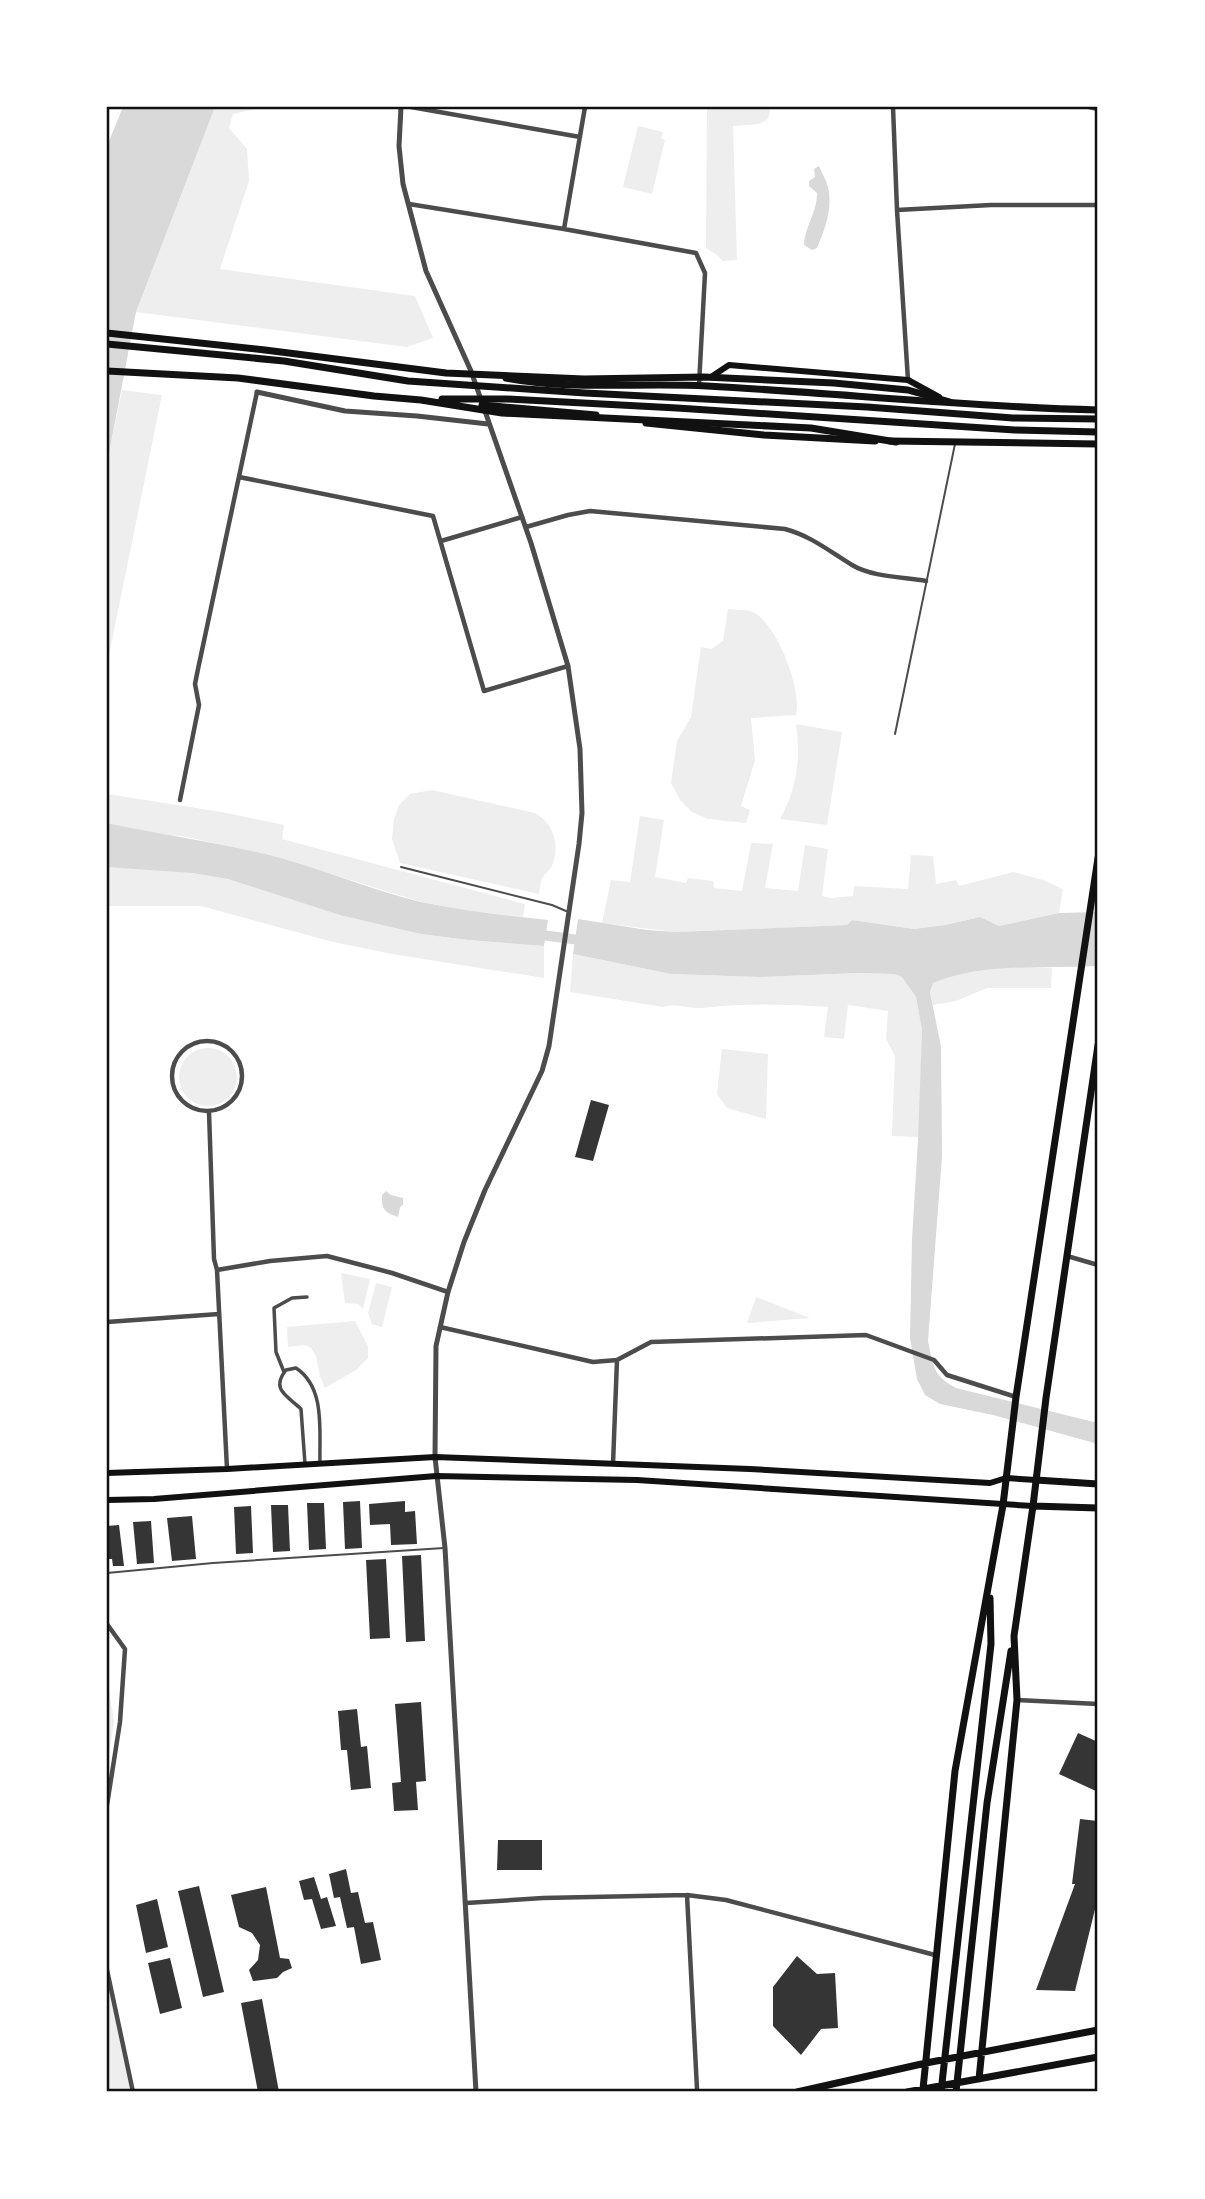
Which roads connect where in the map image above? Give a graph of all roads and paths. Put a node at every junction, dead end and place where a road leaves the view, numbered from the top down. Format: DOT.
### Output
graph roads {
  1 [pos="401,107"];
  2 [pos="411,107"];
  3 [pos="585,107"];
  4 [pos="893,107"];
  5 [pos="1089,107"];
  6 [pos="1098,109"];
  7 [pos="580,137"];
  8 [pos="409,205"];
  9 [pos="1098,205"];
  10 [pos="897,210"];
  11 [pos="564,229"];
  12 [pos="107,333"];
  13 [pos="107,344"];
  14 [pos="372,365"];
  15 [pos="107,371"];
  16 [pos="471,371"];
  17 [pos="908,380"];
  18 [pos="408,381"];
  19 [pos="699,385"];
  20 [pos="257,392"];
  21 [pos="421,400"];
  22 [pos="950,402"];
  23 [pos="482,405"];
  24 [pos="1098,410"];
  25 [pos="1098,419"];
  26 [pos="488,424"];
  27 [pos="1098,432"];
  28 [pos="896,442"];
  29 [pos="955,442"];
  30 [pos="1098,444"];
  31 [pos="239,477"];
  32 [pos="522,516"];
  33 [pos="526,527"];
  34 [pos="440,541"];
  35 [pos="926,580"];
  36 [pos="568,666"];
  37 [pos="895,734"];
  38 [pos="180,800"];
  39 [pos="1098,858"];
  40 [pos="401,867"];
  41 [pos="570,913"];
  42 [pos="1098,1045"];
  43 [pos="209,1112"];
  44 [pos="1066,1256"];
  45 [pos="1098,1265"];
  46 [pos="217,1270"];
  47 [pos="448,1292"];
  48 [pos="307,1297"];
  49 [pos="219,1314"];
  50 [pos="107,1322"];
  51 [pos="440,1327"];
  52 [pos="617,1360"];
  53 [pos="284,1372"];
  54 [pos="1016,1397"];
  55 [pos="435,1457"];
  56 [pos="320,1463"];
  57 [pos="305,1464"];
  58 [pos="612,1464"];
  59 [pos="227,1469"];
  60 [pos="109,1472"];
  61 [pos="436,1476"];
  62 [pos="1006,1478"];
  63 [pos="1036,1480"];
  64 [pos="1098,1483"];
  65 [pos="108,1500"];
  66 [pos="1003,1505"];
  67 [pos="1033,1506"];
  68 [pos="1098,1508"];
  69 [pos="445,1548"];
  70 [pos="107,1573"];
  71 [pos="990,1587"];
  72 [pos="107,1624"];
  73 [pos="1014,1636"];
  74 [pos="1017,1700"];
  75 [pos="1098,1704"];
  76 [pos="107,1805"];
  77 [pos="687,1895"];
  78 [pos="466,1903"];
  79 [pos="935,1955"];
  80 [pos="107,1970"];
  81 [pos="1098,2030"];
  82 [pos="980,2054"];
  83 [pos="1098,2057"];
  84 [pos="926,2063"];
  85 [pos="979,2079"];
  86 [pos="697,2089"];
  87 [pos="923,2089"];
  88 [pos="134,2092"];
  89 [pos="476,2092"];
  90 [pos="797,2092"];
  91 [pos="907,2092"];
  92 [pos="941,2092"];
  93 [pos="956,2092"];
  1 -- 8 [label="street"];
  2 -- 7 [label="street"];
  3 -- 7 [label="street"];
  4 -- 10 [label="street"];
  5 -- 6 [label="street"];
  7 -- 11 [label="street"];
  8 -- 11 [label="street"];
  8 -- 16 [label="street"];
  9 -- 10 [label="street"];
  10 -- 17 [label="street"];
  11 -- 19 [label="street"];
  12 -- 14 [label="main road"];
  13 -- 18 [label="main road"];
  14 -- 18 [label="main road"];
  14 -- 22 [label="main road"];
  15 -- 21 [label="main road"];
  16 -- 19 [label="main road"];
  16 -- 23 [label="street"];
  17 -- 19 [label="main road"];
  17 -- 22 [label="main road"];
  18 -- 25 [label="main road"];
  19 -- 22 [label="main road"];
  20 -- 26 [label="street"];
  20 -- 31 [label="street"];
  21 -- 27 [label="main road"];
  21 -- 28 [label="main road"];
  22 -- 24 [label="main road"];
  23 -- 26 [label="street"];
  23 -- 28 [label="main road"];
  26 -- 32 [label="street"];
  28 -- 29 [label="main road"];
  29 -- 30 [label="main road"];
  29 -- 35 [label="lane"];
  31 -- 34 [label="street"];
  31 -- 38 [label="street"];
  32 -- 33 [label="street"];
  32 -- 34 [label="street"];
  33 -- 35 [label="street"];
  33 -- 36 [label="street"];
  34 -- 36 [label="street"];
  35 -- 37 [label="lane"];
  36 -- 41 [label="street"];
  39 -- 54 [label="main road"];
  40 -- 41 [label="lane"];
  41 -- 47 [label="street"];
  42 -- 44 [label="main road"];
  43 -- 43 [label="street"];
  43 -- 46 [label="street"];
  44 -- 45 [label="street"];
  44 -- 63 [label="main road"];
  46 -- 47 [label="street"];
  46 -- 49 [label="street"];
  47 -- 51 [label="street"];
  48 -- 53 [label="street"];
  49 -- 50 [label="street"];
  49 -- 59 [label="street"];
  51 -- 52 [label="street"];
  51 -- 55 [label="street"];
  52 -- 54 [label="street"];
  52 -- 58 [label="street"];
  53 -- 56 [label="street"];
  53 -- 57 [label="street"];
  54 -- 62 [label="main road"];
  55 -- 56 [label="main road"];
  55 -- 58 [label="main road"];
  55 -- 61 [label="street"];
  56 -- 57 [label="main road"];
  57 -- 59 [label="main road"];
  58 -- 62 [label="main road"];
  59 -- 60 [label="main road"];
  61 -- 65 [label="main road"];
  61 -- 66 [label="main road"];
  61 -- 69 [label="street"];
  62 -- 63 [label="main road"];
  62 -- 66 [label="main road"];
  63 -- 64 [label="main road"];
  63 -- 67 [label="main road"];
  66 -- 67 [label="main road"];
  66 -- 71 [label="main road"];
  67 -- 68 [label="main road"];
  67 -- 73 [label="main road"];
  69 -- 70 [label="lane"];
  69 -- 78 [label="street"];
  71 -- 79 [label="main road"];
  71 -- 92 [label="main road"];
  72 -- 76 [label="street"];
  73 -- 74 [label="main road"];
  73 -- 93 [label="main road"];
  74 -- 75 [label="street"];
  74 -- 82 [label="main road"];
  77 -- 78 [label="street"];
  77 -- 79 [label="street"];
  77 -- 86 [label="street"];
  78 -- 89 [label="street"];
  79 -- 84 [label="main road"];
  80 -- 88 [label="street"];
  81 -- 82 [label="main road"];
  82 -- 84 [label="main road"];
  82 -- 85 [label="main road"];
  83 -- 85 [label="main road"];
  84 -- 87 [label="main road"];
  84 -- 90 [label="main road"];
  85 -- 87 [label="main road"];
  87 -- 91 [label="main road"];
}
